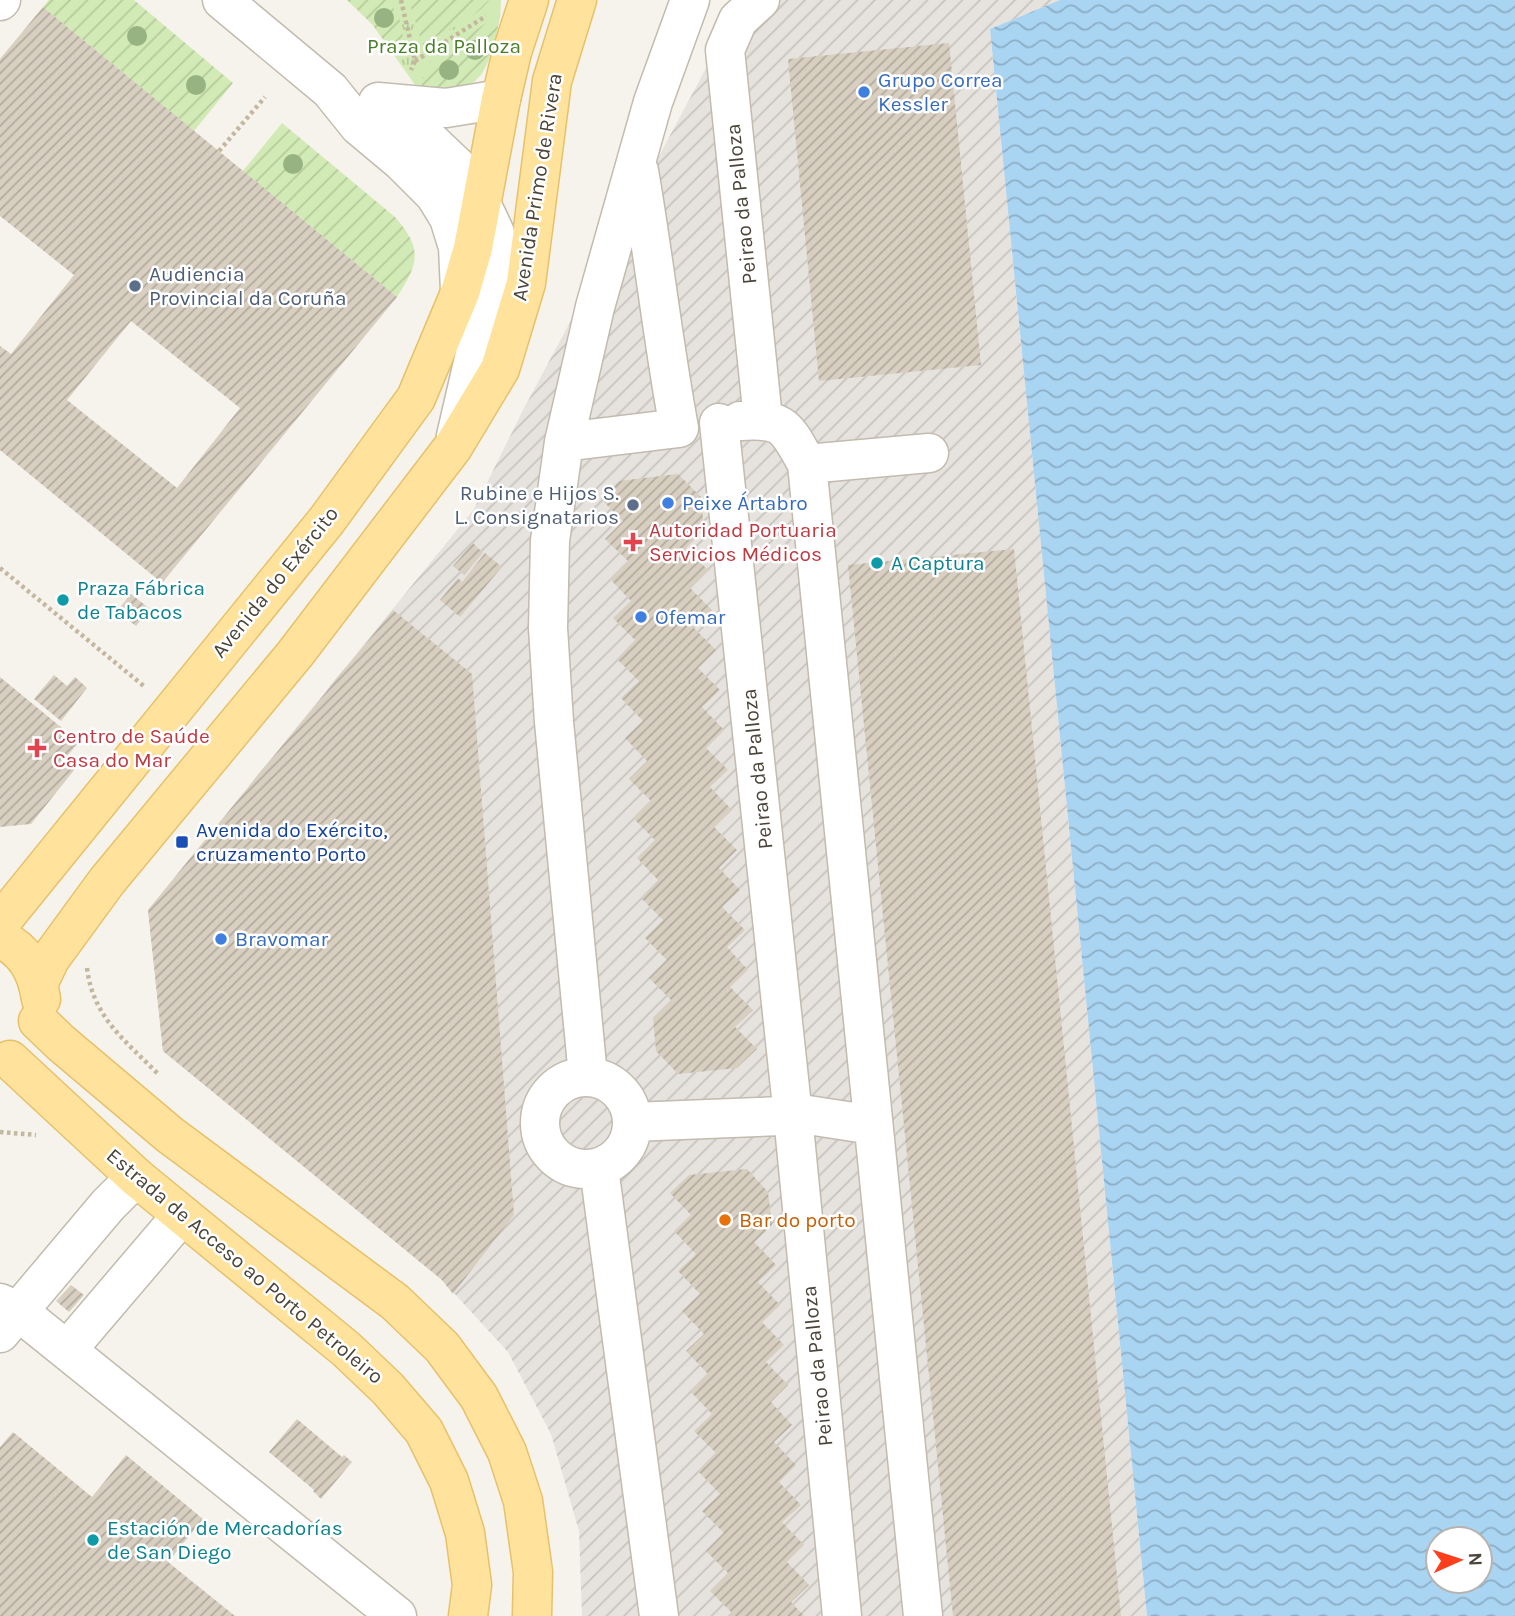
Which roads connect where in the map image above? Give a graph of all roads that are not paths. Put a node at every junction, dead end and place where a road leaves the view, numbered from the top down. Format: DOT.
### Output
graph roads {
  1 [pos="222,0"];
  2 [pos="529,0"];
  3 [pos="577,0"];
  4 [pos="690,0"];
  5 [pos="760,0"];
  6 [pos="330,90"];
  7 [pos="392,90"];
  8 [pos="501,99"];
  9 [pos="637,161"];
  10 [pos="482,204"];
  11 [pos="460,293"];
  12 [pos="763,419"];
  13 [pos="719,423"];
  14 [pos="679,428"];
  15 [pos="564,442"];
  16 [pos="453,447"];
  17 [pos="929,453"];
  18 [pos="807,464"];
  19 [pos="0,922"];
  20 [pos="0,938"];
  21 [pos="39,982"];
  22 [pos="38,1021"];
  23 [pos="5,1063"];
  24 [pos="588,1076"];
  25 [pos="793,1116"];
  26 [pos="632,1122"];
  27 [pos="873,1125"];
  28 [pos="170,1135"];
  29 [pos="598,1168"];
  30 [pos="136,1177"];
  31 [pos="182,1215"];
  32 [pos="6,1316"];
  33 [pos="67,1350"];
  34 [pos="397,1616"];
  35 [pos="468,1616"];
  36 [pos="532,1616"];
  37 [pos="659,1616"];
  38 [pos="842,1616"];
  39 [pos="923,1616"];
  1 -- 6 [label="street"];
  2 -- 8 [label="main road"];
  3 -- 16 [label="main road, Avenida Primo de Rivera"];
  4 -- 9 [label="street"];
  5 -- 12 [label="street, Peirao da Palloza"];
  6 -- 7 [label="street"];
  6 -- 11 [label="street"];
  7 -- 8 [label="street"];
  7 -- 10 [label="street"];
  8 -- 10 [label="main road"];
  9 -- 14 [label="street"];
  9 -- 15 [label="street"];
  10 -- 11 [label="main road, Avenida do Exército"];
  10 -- 16 [label="street"];
  11 -- 19 [label="main road, Avenida do Exército"];
  12 -- 13 [label="street"];
  12 -- 18 [label="street"];
  13 -- 14 [label="street"];
  13 -- 25 [label="street, Peirao da Palloza"];
  14 -- 15 [label="street"];
  15 -- 24 [label="street"];
  16 -- 21 [label="main road"];
  17 -- 18 [label="street"];
  18 -- 27 [label="street"];
  20 -- 21 [label="main road"];
  21 -- 22 [label="main road"];
  22 -- 23 [label="main road"];
  22 -- 28 [label="main road"];
  23 -- 30 [label="main road, Estrada de Acceso ao Porto Petroleiro"];
  24 -- 26 [label="street"];
  24 -- 29 [label="street"];
  25 -- 26 [label="street"];
  25 -- 27 [label="street"];
  25 -- 38 [label="street, Peirao da Palloza"];
  26 -- 29 [label="street"];
  27 -- 39 [label="street"];
  28 -- 30 [label="main road"];
  28 -- 36 [label="main road"];
  29 -- 37 [label="street"];
  30 -- 31 [label="main road, Estrada de Acceso ao Porto Petroleiro"];
  30 -- 32 [label="street"];
  31 -- 33 [label="street"];
  31 -- 35 [label="main road, Estrada de Acceso ao Porto Petroleiro"];
  32 -- 33 [label="street"];
  33 -- 34 [label="street"];
}
